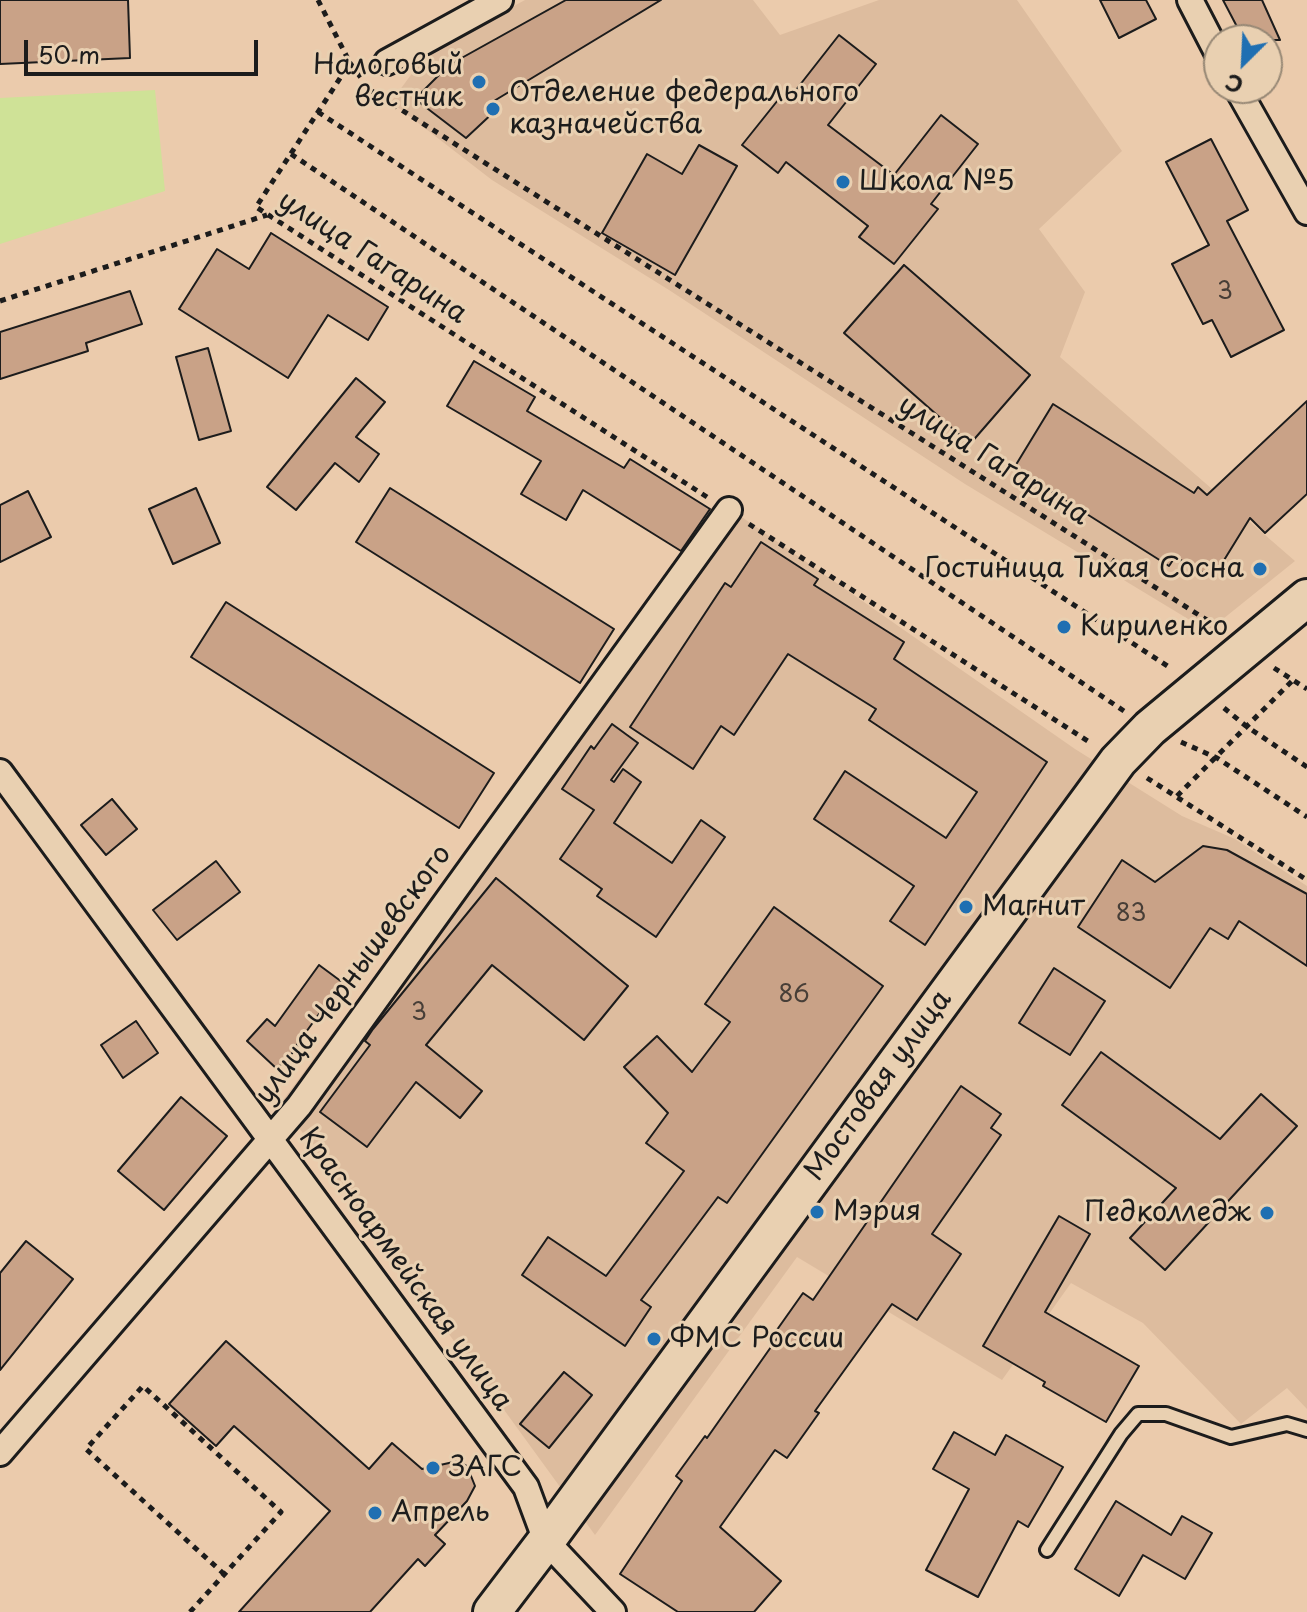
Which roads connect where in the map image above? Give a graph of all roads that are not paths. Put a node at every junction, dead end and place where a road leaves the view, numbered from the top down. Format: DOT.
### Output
graph roads {
  1 [pos="500,0"];
  2 [pos="1190,0"];
  3 [pos="1203,25"];
  4 [pos="387,62"];
  5 [pos="1246,104"];
  6 [pos="1307,212"];
  7 [pos="729,510"];
  8 [pos="1307,598"];
  9 [pos="0,772"];
  10 [pos="271,1137"];
  11 [pos="1307,1430"];
  12 [pos="0,1453"];
  13 [pos="546,1541"];
  14 [pos="1047,1550"];
  15 [pos="492,1612"];
  16 [pos="613,1612"];
  1 -- 4 [label="street"];
  2 -- 3 [label="street"];
  5 -- 6 [label="street"];
  7 -- 10 [label="street, улица Чернышевского"];
  8 -- 13 [label="main road, Мостовая улица"];
  9 -- 10 [label="street, Красноармейская улица"];
  10 -- 12 [label="street, улица Чернышевского"];
  10 -- 13 [label="street, Красноармейская улица"];
  11 -- 14 [label="lane"];
  13 -- 15 [label="main road, Мостовая улица"];
  13 -- 16 [label="street, Красноармейская улица"];
}
